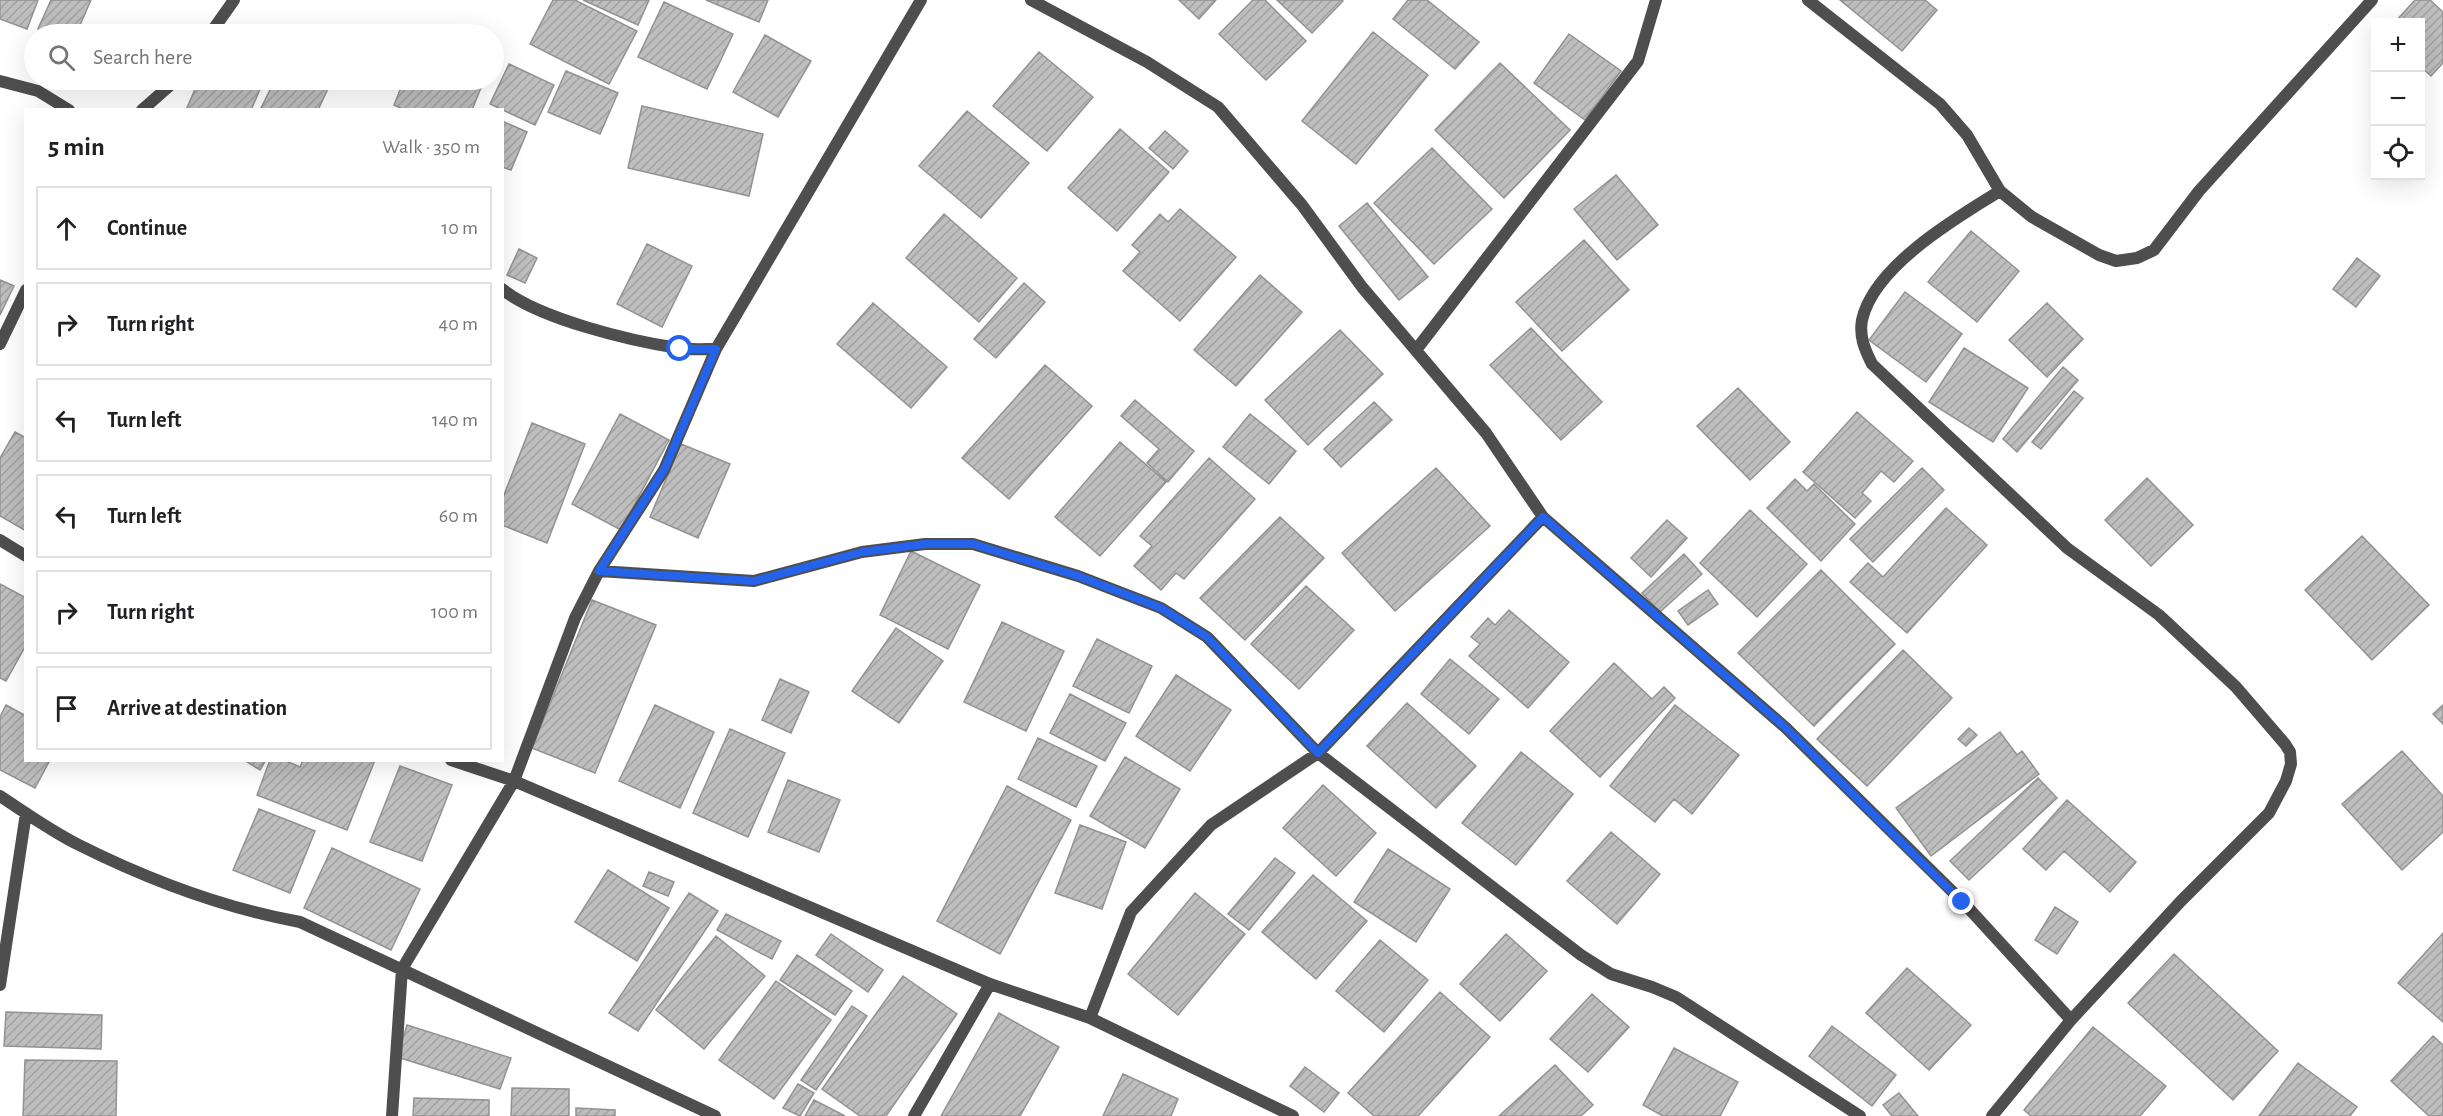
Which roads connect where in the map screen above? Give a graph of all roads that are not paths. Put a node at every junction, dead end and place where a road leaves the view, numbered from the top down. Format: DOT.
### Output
graph roads {
  1 [pos="234,0"];
  2 [pos="921,0"];
  3 [pos="1031,0"];
  4 [pos="1656,0"];
  5 [pos="1808,0"];
  6 [pos="2372,0"];
  7 [pos="217,24"];
  8 [pos="0,81"];
  9 [pos="24,87"];
  10 [pos="34,90"];
  11 [pos="165,90"];
  12 [pos="66,108"];
  13 [pos="144,108"];
  14 [pos="2000,191"];
  15 [pos="504,291"];
  16 [pos="24,294"];
  17 [pos="0,344"];
  18 [pos="716,349"];
  19 [pos="1416,350"];
  20 [pos="1543,517"];
  21 [pos="0,540"];
  22 [pos="24,555"];
  23 [pos="599,571"];
  24 [pos="1318,753"];
  25 [pos="458,762"];
  26 [pos="514,781"];
  27 [pos="0,796"];
  28 [pos="26,813"];
  29 [pos="402,969"];
  30 [pos="990,984"];
  31 [pos="0,985"];
  32 [pos="1090,1018"];
  33 [pos="2071,1020"];
  34 [pos="392,1116"];
  35 [pos="715,1116"];
  36 [pos="914,1116"];
  37 [pos="1293,1116"];
  38 [pos="1860,1116"];
  39 [pos="1992,1116"];
  1 -- 7 [label="street"];
  2 -- 18 [label="street"];
  3 -- 19 [label="street"];
  4 -- 19 [label="street"];
  5 -- 14 [label="street"];
  6 -- 14 [label="street"];
  8 -- 9 [label="street"];
  10 -- 12 [label="street"];
  11 -- 13 [label="street"];
  14 -- 33 [label="street"];
  15 -- 18 [label="street"];
  16 -- 17 [label="street"];
  18 -- 23 [label="street"];
  19 -- 20 [label="street"];
  20 -- 24 [label="street"];
  20 -- 33 [label="street"];
  21 -- 22 [label="street"];
  23 -- 24 [label="street"];
  23 -- 26 [label="street"];
  24 -- 32 [label="street"];
  24 -- 38 [label="street"];
  25 -- 26 [label="street"];
  26 -- 29 [label="street"];
  26 -- 30 [label="street"];
  27 -- 28 [label="street"];
  28 -- 29 [label="street"];
  28 -- 31 [label="street"];
  29 -- 34 [label="street"];
  29 -- 35 [label="street"];
  30 -- 32 [label="street"];
  30 -- 36 [label="street"];
  32 -- 37 [label="street"];
  33 -- 39 [label="street"];
}
